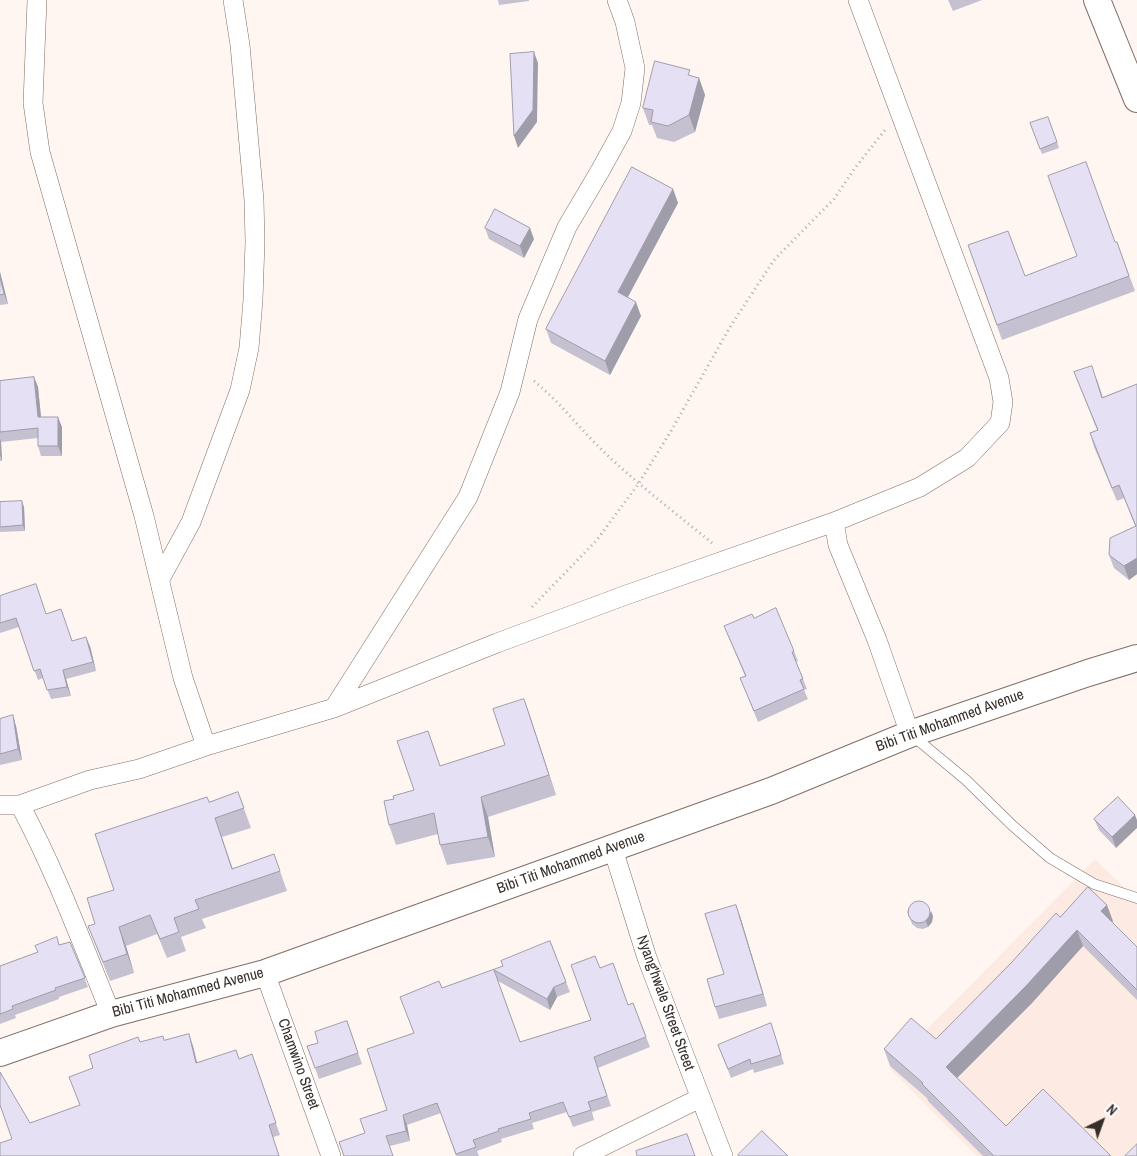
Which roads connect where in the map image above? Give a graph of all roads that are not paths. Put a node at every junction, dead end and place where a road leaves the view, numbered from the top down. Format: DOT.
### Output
graph roads {
  1 [pos="37,0"];
  2 [pos="233,0"];
  3 [pos="617,0"];
  4 [pos="858,0"];
  5 [pos="1097,0"];
  6 [pos="1137,100"];
  7 [pos="834,522"];
  8 [pos="160,579"];
  9 [pos="1137,658"];
  10 [pos="334,708"];
  11 [pos="910,734"];
  12 [pos="206,746"];
  13 [pos="0,805"];
  14 [pos="20,805"];
  15 [pos="613,849"];
  16 [pos="1137,898"];
  17 [pos="265,973"];
  18 [pos="110,1014"];
  19 [pos="0,1052"];
  20 [pos="700,1098"];
  21 [pos="331,1156"];
  22 [pos="583,1156"];
  23 [pos="723,1156"];
  1 -- 8 [label="street"];
  2 -- 8 [label="street"];
  3 -- 10 [label="street"];
  4 -- 7 [label="street"];
  5 -- 6 [label="street"];
  7 -- 10 [label="street"];
  7 -- 11 [label="street"];
  8 -- 12 [label="street"];
  9 -- 11 [label="street, Bibi Titi Mohammed Avenue"];
  10 -- 12 [label="street"];
  11 -- 15 [label="street, Bibi Titi Mohammed Avenue"];
  11 -- 16 [label="lane"];
  12 -- 14 [label="street"];
  13 -- 14 [label="street"];
  14 -- 18 [label="street"];
  15 -- 17 [label="street, Bibi Titi Mohammed Avenue"];
  15 -- 20 [label="street, Nyang'hwale Street Street"];
  17 -- 18 [label="street, Bibi Titi Mohammed Avenue"];
  17 -- 21 [label="street, Chamwino Street"];
  18 -- 19 [label="street, Bibi Titi Mohammed Avenue"];
  20 -- 22 [label="street"];
  20 -- 23 [label="street, Nyang'hwale Street Street"];
}
